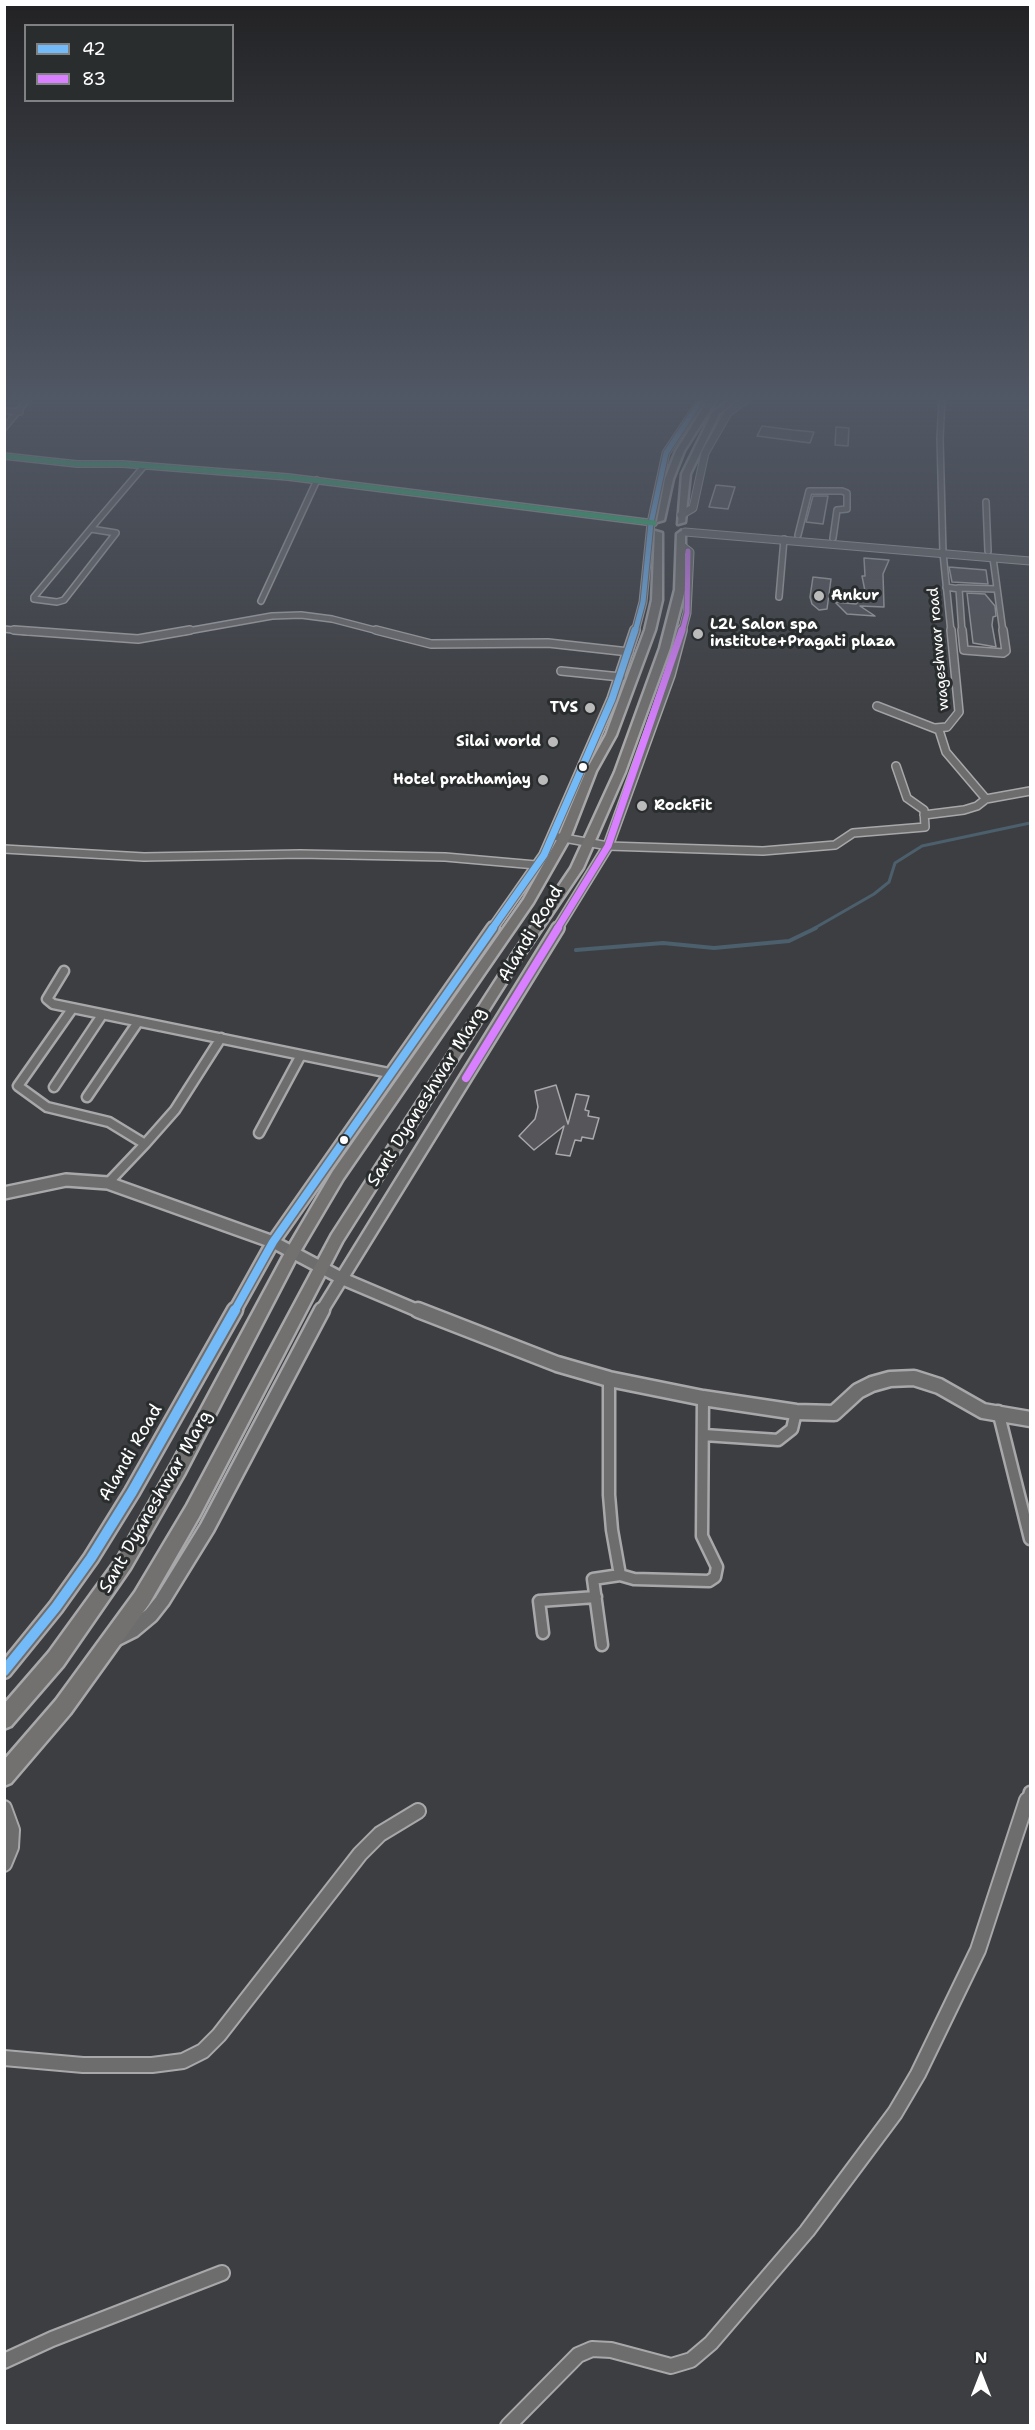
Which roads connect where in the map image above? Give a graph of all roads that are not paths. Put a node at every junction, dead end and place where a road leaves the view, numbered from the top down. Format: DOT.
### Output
graph roads {
  1 [pos="105,512"];
  2 [pos="302,512"];
  3 [pos="561,512"];
  4 [pos="658,512"];
  5 [pos="660,512"];
  6 [pos="684,512"];
  7 [pos="691,512"];
  8 [pos="804,512"];
  9 [pos="837,512"];
  10 [pos="942,512"];
  11 [pos="987,512"];
  12 [pos="656,525"];
  13 [pos="91,529"];
  14 [pos="683,529"];
  15 [pos="744,533"];
  16 [pos="798,535"];
  17 [pos="833,538"];
  18 [pos="784,539"];
  19 [pos="943,550"];
  20 [pos="991,554"];
  21 [pos="1030,555"];
  22 [pos="1030,561"];
  23 [pos="946,587"];
  24 [pos="958,588"];
  25 [pos="997,589"];
  26 [pos="779,597"];
  27 [pos="261,601"];
  28 [pos="4,629"];
  29 [pos="629,652"];
  30 [pos="561,671"];
  31 [pos="621,677"];
  32 [pos="877,706"];
  33 [pos="935,728"];
  34 [pos="896,766"];
  35 [pos="1030,791"];
  36 [pos="986,799"];
  37 [pos="924,815"];
  38 [pos="558,837"];
  39 [pos="591,840"];
  40 [pos="608,846"];
  41 [pos="4,849"];
  42 [pos="536,866"];
  43 [pos="64,970"];
  44 [pos="72,1009"];
  45 [pos="102,1014"];
  46 [pos="138,1022"];
  47 [pos="221,1038"];
  48 [pos="301,1055"];
  49 [pos="389,1073"];
  50 [pos="54,1087"];
  51 [pos="87,1096"];
  52 [pos="259,1133"];
  53 [pos="145,1144"];
  54 [pos="108,1183"];
  55 [pos="4,1193"];
  56 [pos="273,1242"];
  57 [pos="292,1253"];
  58 [pos="321,1269"];
  59 [pos="343,1279"];
  60 [pos="609,1379"];
  61 [pos="703,1398"];
  62 [pos="998,1411"];
  63 [pos="796,1412"];
  64 [pos="1030,1419"];
  65 [pos="704,1435"];
  66 [pos="1030,1539"];
  67 [pos="620,1575"];
  68 [pos="596,1597"];
  69 [pos="543,1633"];
  70 [pos="114,1639"];
  71 [pos="603,1645"];
  72 [pos="4,1671"];
  73 [pos="4,1719"];
  74 [pos="6,1777"];
  75 [pos="1030,1792"];
  76 [pos="4,1808"];
  77 [pos="418,1811"];
  78 [pos="4,1864"];
  79 [pos="4,2058"];
  80 [pos="222,2273"];
  81 [pos="4,2361"];
  82 [pos="508,2426"];
  1 -- 13 [label="street"];
  2 -- 27 [label="street"];
  3 -- 12 [label="street"];
  4 -- 12 [label="street, Alandi Road"];
  5 -- 12 [label="main road, Sant Dyaneshwar Marg"];
  6 -- 14 [label="main road"];
  7 -- 14 [label="street"];
  8 -- 16 [label="street"];
  9 -- 17 [label="street"];
  10 -- 19 [label="street, wageshwar road"];
  11 -- 20 [label="street"];
  12 -- 14 [label="main road"];
  12 -- 14 [label="main road"];
  12 -- 29 [label="street, Alandi Road"];
  12 -- 38 [label="main road, Sant Dyaneshwar Marg"];
  13 -- 13 [label="street"];
  14 -- 15 [label="street"];
  14 -- 39 [label="main road"];
  14 -- 40 [label="street, Alandi Road"];
  15 -- 16 [label="street"];
  15 -- 18 [label="street"];
  16 -- 17 [label="street"];
  17 -- 19 [label="street"];
  18 -- 19 [label="street"];
  18 -- 26 [label="street"];
  19 -- 20 [label="street"];
  19 -- 23 [label="street, wageshwar road"];
  20 -- 21 [label="street"];
  20 -- 22 [label="street"];
  20 -- 25 [label="street"];
  23 -- 24 [label="street"];
  23 -- 33 [label="street, wageshwar road"];
  24 -- 25 [label="street"];
  24 -- 25 [label="street"];
  28 -- 29 [label="street"];
  29 -- 31 [label="street, Alandi Road"];
  30 -- 31 [label="street"];
  31 -- 38 [label="street, Alandi Road"];
  32 -- 33 [label="street"];
  33 -- 36 [label="street"];
  34 -- 37 [label="street"];
  35 -- 36 [label="street"];
  36 -- 37 [label="street"];
  37 -- 40 [label="street"];
  38 -- 39 [label="street"];
  38 -- 42 [label="street, Alandi Road"];
  38 -- 57 [label="main road, Sant Dyaneshwar Marg"];
  39 -- 40 [label="street"];
  39 -- 58 [label="main road, Sant Dyaneshwar Marg"];
  40 -- 59 [label="street, Alandi Road"];
  41 -- 42 [label="street"];
  42 -- 49 [label="street, Alandi Road"];
  43 -- 44 [label="street"];
  44 -- 45 [label="street"];
  44 -- 53 [label="street"];
  45 -- 46 [label="street"];
  45 -- 50 [label="street"];
  46 -- 47 [label="street"];
  46 -- 51 [label="street"];
  47 -- 48 [label="street"];
  47 -- 53 [label="street"];
  48 -- 49 [label="street"];
  48 -- 52 [label="street"];
  49 -- 56 [label="street, Alandi Road"];
  53 -- 54 [label="street"];
  54 -- 55 [label="street"];
  54 -- 56 [label="street"];
  56 -- 57 [label="street"];
  56 -- 72 [label="street, Alandi Road"];
  57 -- 58 [label="street"];
  57 -- 73 [label="main road, Sant Dyaneshwar Marg"];
  58 -- 59 [label="street"];
  58 -- 70 [label="main road, Sant Dyaneshwar Marg"];
  59 -- 60 [label="street"];
  59 -- 70 [label="street, Alandi Road"];
  60 -- 61 [label="street"];
  60 -- 67 [label="street"];
  61 -- 63 [label="street"];
  61 -- 65 [label="street"];
  62 -- 63 [label="street"];
  62 -- 64 [label="street"];
  62 -- 66 [label="street"];
  63 -- 65 [label="street"];
  65 -- 67 [label="street"];
  67 -- 68 [label="street"];
  68 -- 69 [label="street"];
  68 -- 71 [label="street"];
  70 -- 74 [label="main road, Sant Dyaneshwar Marg"];
  75 -- 82 [label="street"];
  76 -- 78 [label="street"];
  77 -- 79 [label="street"];
  80 -- 81 [label="street"];
}
